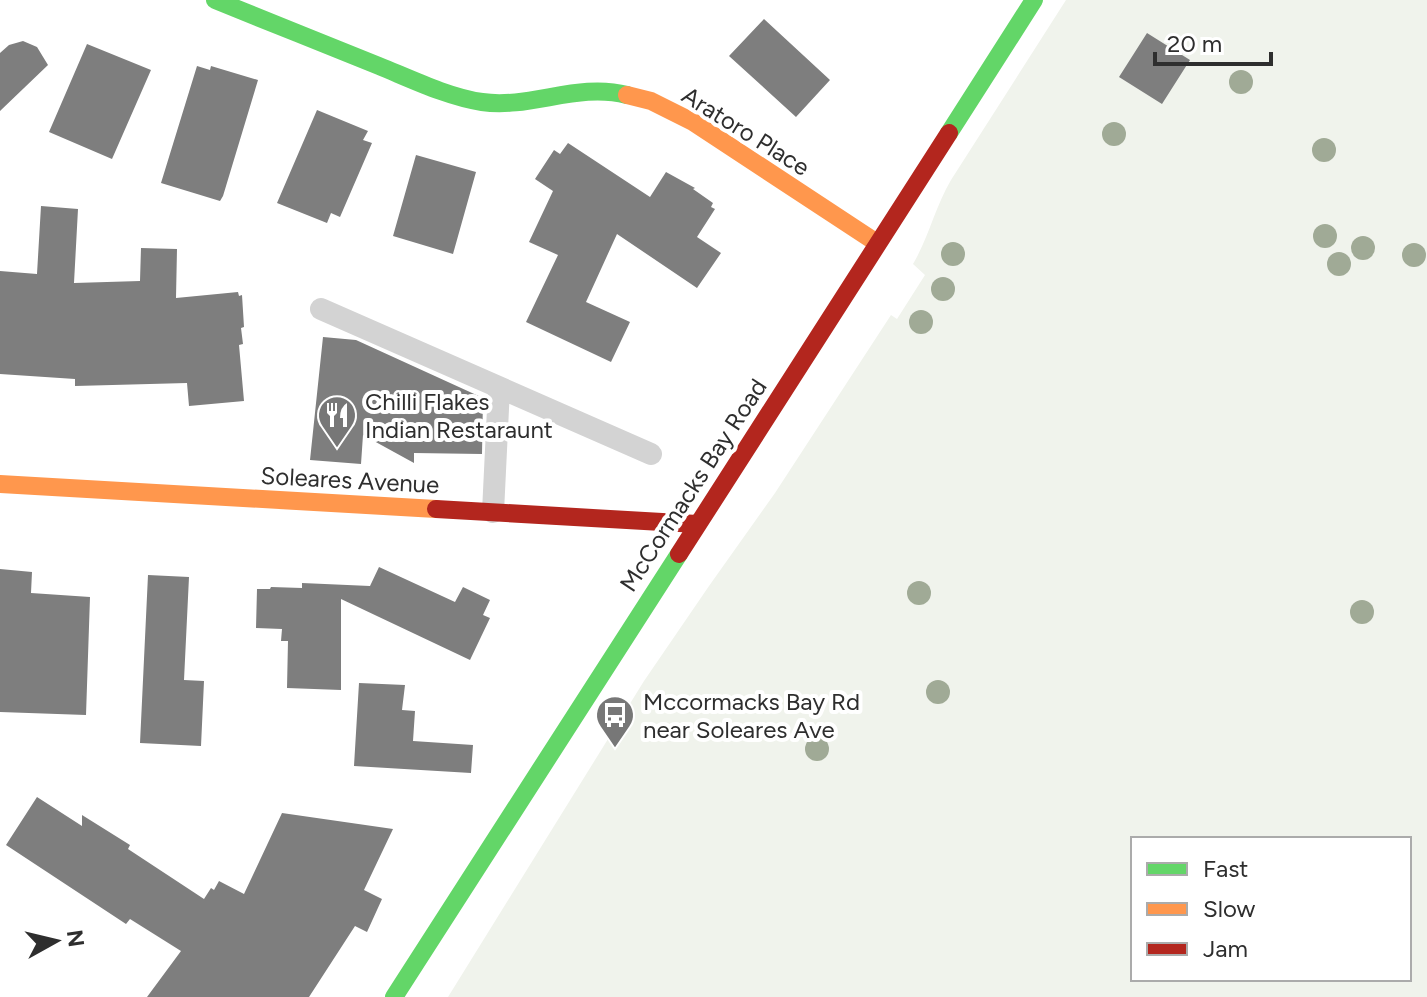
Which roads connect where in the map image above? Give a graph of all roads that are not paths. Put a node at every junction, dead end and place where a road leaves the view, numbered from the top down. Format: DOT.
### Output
graph roads {
  1 [pos="215,0"];
  2 [pos="1034,0"];
  3 [pos="877,243"];
  4 [pos="321,309"];
  5 [pos="499,388"];
  6 [pos="651,454"];
  7 [pos="0,484"];
  8 [pos="493,512"];
  9 [pos="697,524"];
  10 [pos="394,997"];
  1 -- 3 [label="street, Aratoro Place"];
  2 -- 3 [label="street, McCormacks Bay Road"];
  3 -- 9 [label="street, McCormacks Bay Road"];
  4 -- 5 [label="lane"];
  5 -- 6 [label="lane"];
  5 -- 8 [label="lane"];
  7 -- 8 [label="street, Soleares Avenue"];
  8 -- 9 [label="street, Soleares Avenue"];
  9 -- 10 [label="street, McCormacks Bay Road"];
}
